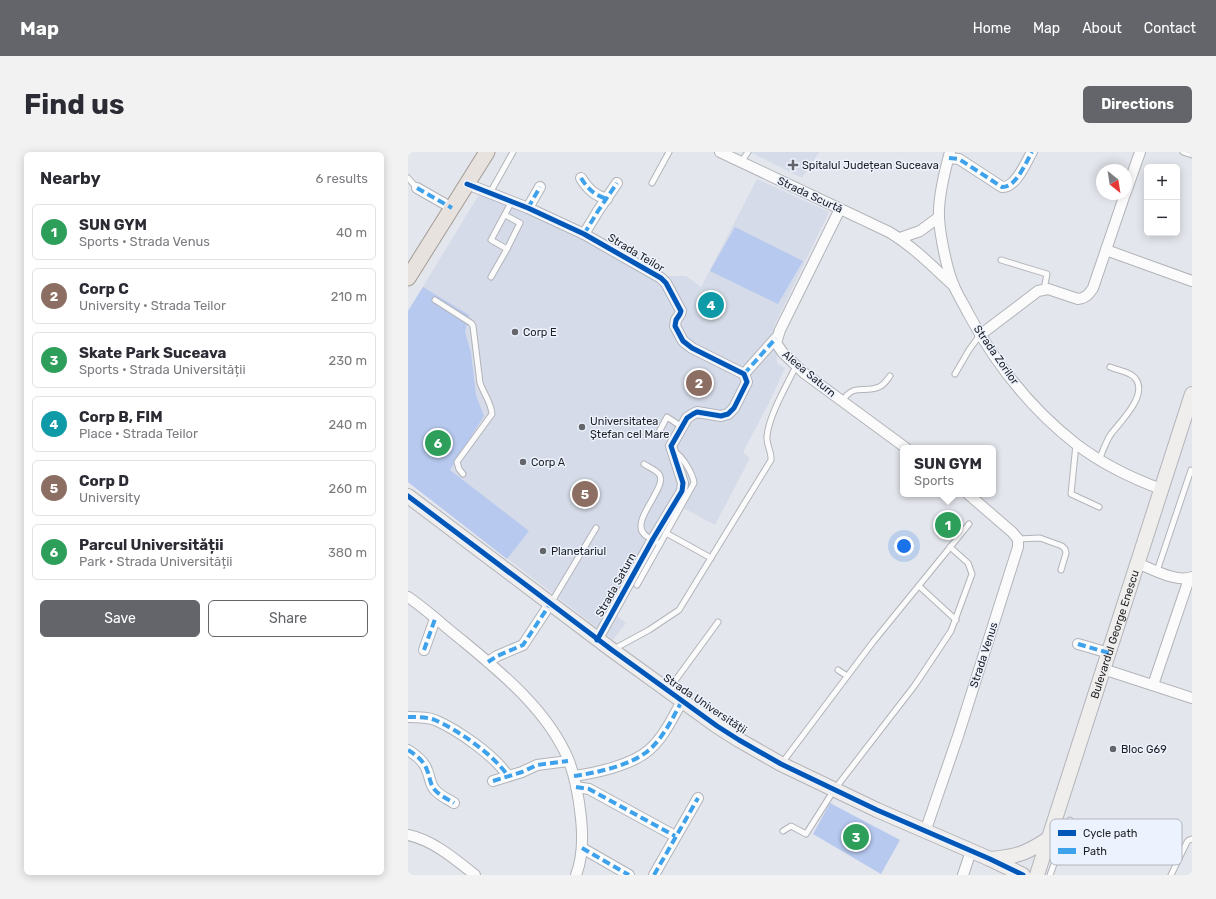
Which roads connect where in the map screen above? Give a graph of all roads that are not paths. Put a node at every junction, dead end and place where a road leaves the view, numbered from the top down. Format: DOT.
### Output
graph roads {
  1 [pos="487,152"];
  2 [pos="513,152"];
  3 [pos="669,152"];
  4 [pos="720,152"];
  5 [pos="748,152"];
  6 [pos="1032,152"];
  7 [pos="1140,152"];
  8 [pos="1183,152"];
  9 [pos="949,155"];
  10 [pos="1192,155"];
  11 [pos="741,162"];
  12 [pos="1132,175"];
  13 [pos="408,178"];
  14 [pos="581,178"];
  15 [pos="618,183"];
  16 [pos="652,183"];
  17 [pos="467,184"];
  18 [pos="540,187"];
  19 [pos="417,188"];
  20 [pos="490,193"];
  21 [pos="606,199"];
  22 [pos="1124,200"];
  23 [pos="512,201"];
  24 [pos="452,208"];
  25 [pos="528,208"];
  26 [pos="840,209"];
  27 [pos="505,215"];
  28 [pos="939,217"];
  29 [pos="584,234"];
  30 [pos="900,238"];
  31 [pos="507,249"];
  32 [pos="1106,250"];
  33 [pos="1001,260"];
  34 [pos="491,277"];
  35 [pos="408,278"];
  36 [pos="1192,281"];
  37 [pos="954,286"];
  38 [pos="1044,289"];
  39 [pos="435,300"];
  40 [pos="980,335"];
  41 [pos="776,338"];
  42 [pos="796,366"];
  43 [pos="1110,367"];
  44 [pos="955,374"];
  45 [pos="746,376"];
  46 [pos="890,376"];
  47 [pos="1192,394"];
  48 [pos="842,401"];
  49 [pos="682,427"];
  50 [pos="659,432"];
  51 [pos="1076,444"];
  52 [pos="902,445"];
  53 [pos="672,451"];
  54 [pos="1099,460"];
  55 [pos="644,464"];
  56 [pos="1191,470"];
  57 [pos="463,474"];
  58 [pos="1161,488"];
  59 [pos="408,497"];
  60 [pos="971,497"];
  61 [pos="1098,507"];
  62 [pos="969,524"];
  63 [pos="596,528"];
  64 [pos="666,533"];
  65 [pos="1018,539"];
  66 [pos="656,542"];
  67 [pos="950,547"];
  68 [pos="711,558"];
  69 [pos="1137,563"];
  70 [pos="1061,570"];
  71 [pos="1157,571"];
  72 [pos="1190,578"];
  73 [pos="637,585"];
  74 [pos="919,586"];
  75 [pos="408,598"];
  76 [pos="550,604"];
  77 [pos="435,619"];
  78 [pos="956,620"];
  79 [pos="718,622"];
  80 [pos="597,640"];
  81 [pos="1078,644"];
  82 [pos="424,650"];
  83 [pos="612,650"];
  84 [pos="1109,653"];
  85 [pos="488,662"];
  86 [pos="1104,669"];
  87 [pos="838,670"];
  88 [pos="847,676"];
  89 [pos="1153,685"];
  90 [pos="668,691"];
  91 [pos="1192,698"];
  92 [pos="682,701"];
  93 [pos="408,717"];
  94 [pos="408,750"];
  95 [pos="568,761"];
  96 [pos="781,764"];
  97 [pos="508,776"];
  98 [pos="574,776"];
  99 [pos="492,781"];
  100 [pos="576,787"];
  101 [pos="834,790"];
  102 [pos="698,798"];
  103 [pos="454,803"];
  104 [pos="1055,819"];
  105 [pos="783,831"];
  106 [pos="925,832"];
  107 [pos="1050,833"];
  108 [pos="408,835"];
  109 [pos="675,836"];
  110 [pos="1048,839"];
  111 [pos="1192,839"];
  112 [pos="582,848"];
  113 [pos="971,851"];
  114 [pos="1182,852"];
  115 [pos="990,859"];
  116 [pos="1054,865"];
  117 [pos="1176,865"];
  118 [pos="475,875"];
  119 [pos="576,875"];
  120 [pos="630,875"];
  121 [pos="654,875"];
  122 [pos="963,875"];
  123 [pos="1023,875"];
  124 [pos="1037,875"];
  125 [pos="1050,875"];
  126 [pos="1171,875"];
  1 -- 17 [label="main road"];
  2 -- 20 [label="lane"];
  3 -- 16 [label="lane"];
  4 -- 11 [label="street, Strada Scurtă"];
  5 -- 11 [label="lane"];
  6 -- 9 [label="street"];
  7 -- 12 [label="street"];
  8 -- 10 [label="lane"];
  9 -- 28 [label="street, Strada Zorilor"];
  11 -- 26 [label="street, Strada Scurtă"];
  13 -- 19 [label="lane"];
  14 -- 21 [label="street"];
  15 -- 21 [label="street"];
  17 -- 20 [label="street, Strada Teilor"];
  17 -- 24 [label="main road"];
  18 -- 25 [label="street"];
  19 -- 24 [label="street"];
  20 -- 23 [label="street, Strada Teilor"];
  21 -- 29 [label="street"];
  22 -- 32 [label="street"];
  23 -- 25 [label="street, Strada Teilor"];
  23 -- 27 [label="lane"];
  24 -- 35 [label="main road"];
  25 -- 29 [label="street, Strada Teilor"];
  26 -- 30 [label="street, Strada Scurtă"];
  26 -- 41 [label="street, Aleea Saturn"];
  27 -- 31 [label="lane"];
  27 -- 31 [label="lane"];
  28 -- 30 [label="street"];
  28 -- 37 [label="street, Strada Zorilor"];
  29 -- 45 [label="street, Strada Teilor"];
  30 -- 37 [label="street, Strada Scurtă"];
  31 -- 34 [label="lane"];
  32 -- 36 [label="street"];
  32 -- 38 [label="street"];
  33 -- 38 [label="lane"];
  37 -- 40 [label="street, Strada Zorilor"];
  38 -- 40 [label="street"];
  39 -- 57 [label="lane"];
  40 -- 44 [label="lane"];
  40 -- 51 [label="street, Strada Zorilor"];
  41 -- 42 [label="street, Aleea Saturn"];
  41 -- 45 [label="street"];
  42 -- 48 [label="street, Aleea Saturn"];
  42 -- 68 [label="lane"];
  43 -- 54 [label="lane"];
  45 -- 49 [label="street"];
  46 -- 48 [label="lane"];
  47 -- 58 [label="street, Bulevardul George Enescu"];
  48 -- 52 [label="street, Aleea Saturn"];
  49 -- 50 [label="lane"];
  49 -- 53 [label="street"];
  51 -- 54 [label="street, Strada Zorilor"];
  51 -- 61 [label="lane"];
  53 -- 64 [label="lane"];
  53 -- 66 [label="street, Strada Saturn"];
  54 -- 58 [label="street, Strada Zorilor"];
  55 -- 66 [label="lane"];
  56 -- 71 [label="lane"];
  58 -- 69 [label="street, Bulevardul George Enescu"];
  59 -- 76 [label="street, Strada Universității"];
  60 -- 65 [label="street"];
  62 -- 67 [label="lane"];
  63 -- 76 [label="lane"];
  64 -- 66 [label="lane"];
  64 -- 68 [label="lane"];
  65 -- 70 [label="lane"];
  65 -- 106 [label="street, Strada Venus"];
  66 -- 73 [label="lane"];
  66 -- 80 [label="street, Strada Saturn"];
  67 -- 74 [label="lane"];
  67 -- 78 [label="lane"];
  68 -- 83 [label="lane"];
  69 -- 71 [label="street"];
  69 -- 84 [label="street, Bulevardul George Enescu"];
  71 -- 72 [label="street"];
  72 -- 89 [label="street"];
  74 -- 78 [label="lane"];
  74 -- 88 [label="lane"];
  75 -- 77 [label="street"];
  76 -- 80 [label="street, Strada Universității"];
  76 -- 85 [label="street"];
  77 -- 82 [label="street"];
  77 -- 85 [label="street"];
  78 -- 101 [label="lane"];
  79 -- 90 [label="lane"];
  80 -- 83 [label="street, Strada Universității"];
  81 -- 84 [label="street"];
  83 -- 90 [label="street, Strada Universității"];
  84 -- 86 [label="street, Bulevardul George Enescu"];
  85 -- 95 [label="street"];
  86 -- 89 [label="street"];
  86 -- 104 [label="street, Bulevardul George Enescu"];
  87 -- 88 [label="lane"];
  88 -- 96 [label="lane"];
  89 -- 91 [label="street"];
  90 -- 92 [label="street, Strada Universității"];
  92 -- 96 [label="street, Strada Universității"];
  92 -- 98 [label="street"];
  93 -- 97 [label="street"];
  94 -- 103 [label="street"];
  95 -- 97 [label="street"];
  95 -- 98 [label="street"];
  96 -- 101 [label="street, Strada Universității"];
  97 -- 99 [label="street"];
  98 -- 100 [label="street"];
  100 -- 109 [label="street"];
  100 -- 112 [label="street"];
  101 -- 105 [label="lane"];
  101 -- 106 [label="street, Strada Universității"];
  102 -- 109 [label="street"];
  106 -- 113 [label="street, Strada Universității"];
  107 -- 110 [label="street, Bulevardul George Enescu"];
  108 -- 118 [label="street"];
  109 -- 121 [label="street"];
  110 -- 115 [label="street"];
  110 -- 124 [label="street, Bulevardul George Enescu"];
  111 -- 114 [label="lane"];
  112 -- 119 [label="street"];
  112 -- 120 [label="street"];
  113 -- 115 [label="street, Strada Universității"];
  113 -- 122 [label="street"];
  115 -- 123 [label="street, Strada Universității"];
  116 -- 125 [label="lane"];
  117 -- 126 [label="lane"];
}
